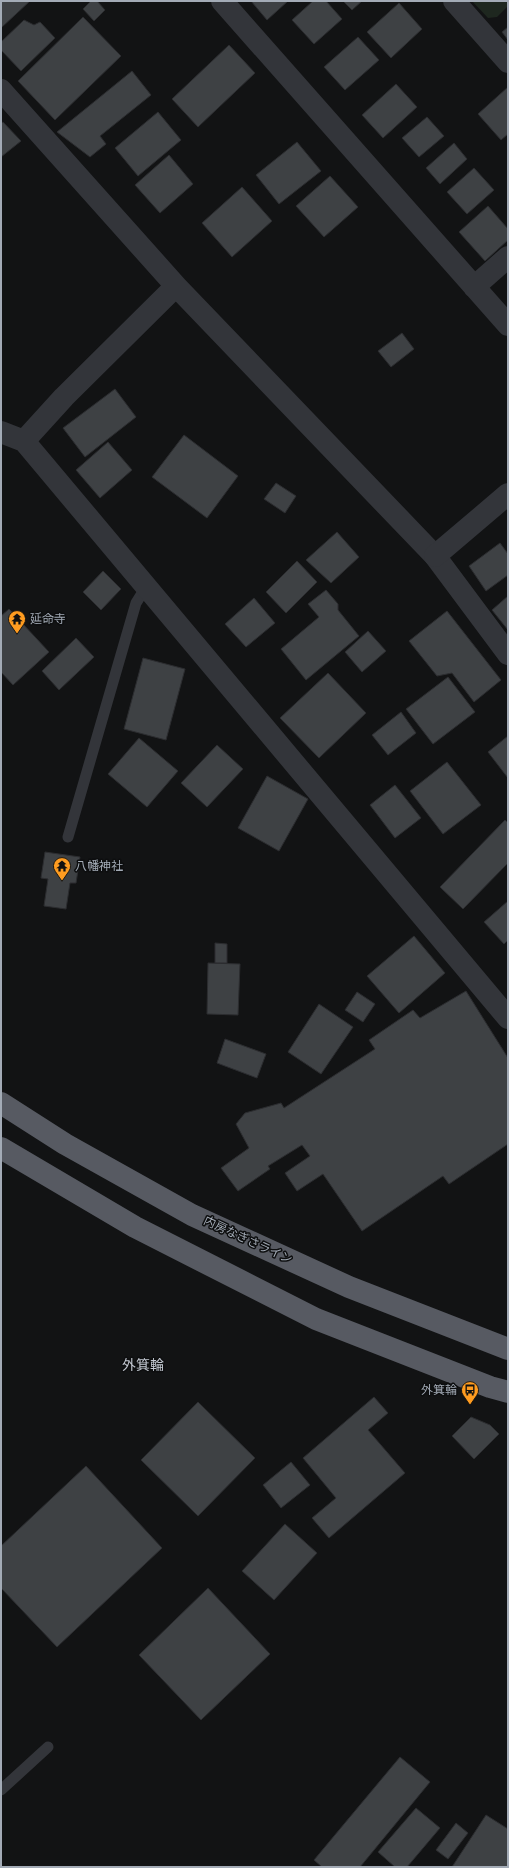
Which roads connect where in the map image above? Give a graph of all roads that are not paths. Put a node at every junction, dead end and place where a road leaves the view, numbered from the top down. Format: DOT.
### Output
graph roads {
  1 [pos="222,1"];
  2 [pos="454,1"];
  3 [pos="508,62"];
  4 [pos="1,90"];
  5 [pos="508,257"];
  6 [pos="176,286"];
  7 [pos="474,286"];
  8 [pos="508,325"];
  9 [pos="1,432"];
  10 [pos="24,442"];
  11 [pos="508,494"];
  12 [pos="435,556"];
  13 [pos="146,587"];
  14 [pos="508,654"];
  15 [pos="68,837"];
  16 [pos="508,1018"];
  17 [pos="1,1103"];
  18 [pos="1,1148"];
  19 [pos="508,1349"];
  20 [pos="508,1392"];
  21 [pos="48,1747"];
  22 [pos="1,1790"];
  1 -- 7 [label="street"];
  2 -- 3 [label="street"];
  4 -- 6 [label="street"];
  5 -- 7 [label="street"];
  6 -- 10 [label="street"];
  6 -- 12 [label="street"];
  7 -- 8 [label="street"];
  9 -- 10 [label="street"];
  10 -- 13 [label="street"];
  11 -- 12 [label="street"];
  12 -- 14 [label="street"];
  13 -- 15 [label="lane"];
  13 -- 16 [label="street"];
  17 -- 19 [label="highway, 内房なぎさライン"];
  18 -- 20 [label="highway"];
  21 -- 22 [label="lane"];
}
